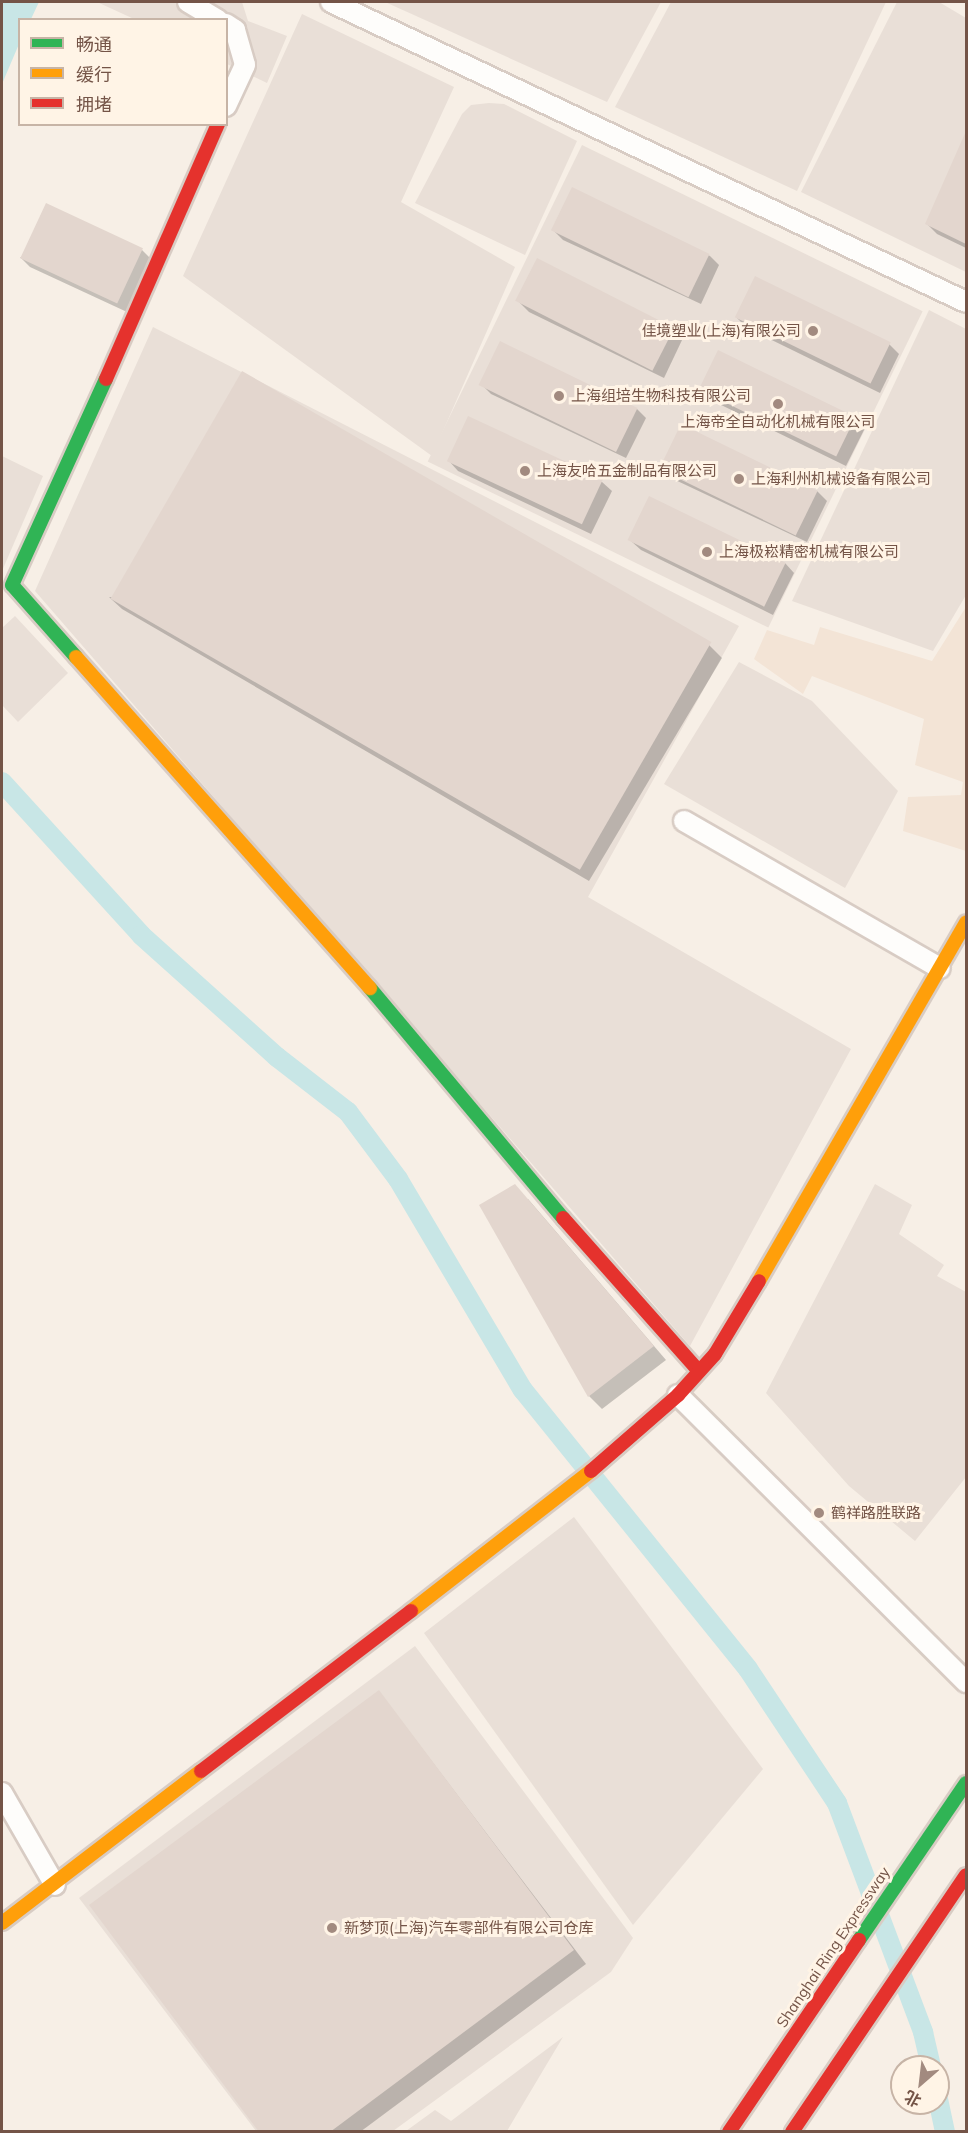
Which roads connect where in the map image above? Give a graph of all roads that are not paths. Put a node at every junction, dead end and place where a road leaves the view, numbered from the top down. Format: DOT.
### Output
graph roads {
  1 [pos="188,2"];
  2 [pos="331,2"];
  3 [pos="215,18"];
  4 [pos="228,25"];
  5 [pos="228,102"];
  6 [pos="217,126"];
  7 [pos="966,302"];
  8 [pos="684,821"];
  9 [pos="966,923"];
  10 [pos="940,968"];
  11 [pos="699,1371"];
  12 [pos="678,1395"];
  13 [pos="966,1682"];
  14 [pos="966,1783"];
  15 [pos="2,1793"];
  16 [pos="966,1875"];
  17 [pos="55,1885"];
  18 [pos="2,1923"];
  19 [pos="729,2132"];
  20 [pos="792,2132"];
  1 -- 3 [label="street"];
  2 -- 7 [label="street"];
  4 -- 5 [label="street"];
  6 -- 11 [label="main road"];
  8 -- 10 [label="street"];
  9 -- 10 [label="main road"];
  10 -- 11 [label="main road"];
  11 -- 12 [label="main road"];
  12 -- 13 [label="street"];
  12 -- 17 [label="main road"];
  14 -- 19 [label="main road, Shanghai Ring Expressway"];
  15 -- 17 [label="street"];
  16 -- 20 [label="main road"];
  17 -- 18 [label="main road"];
}
